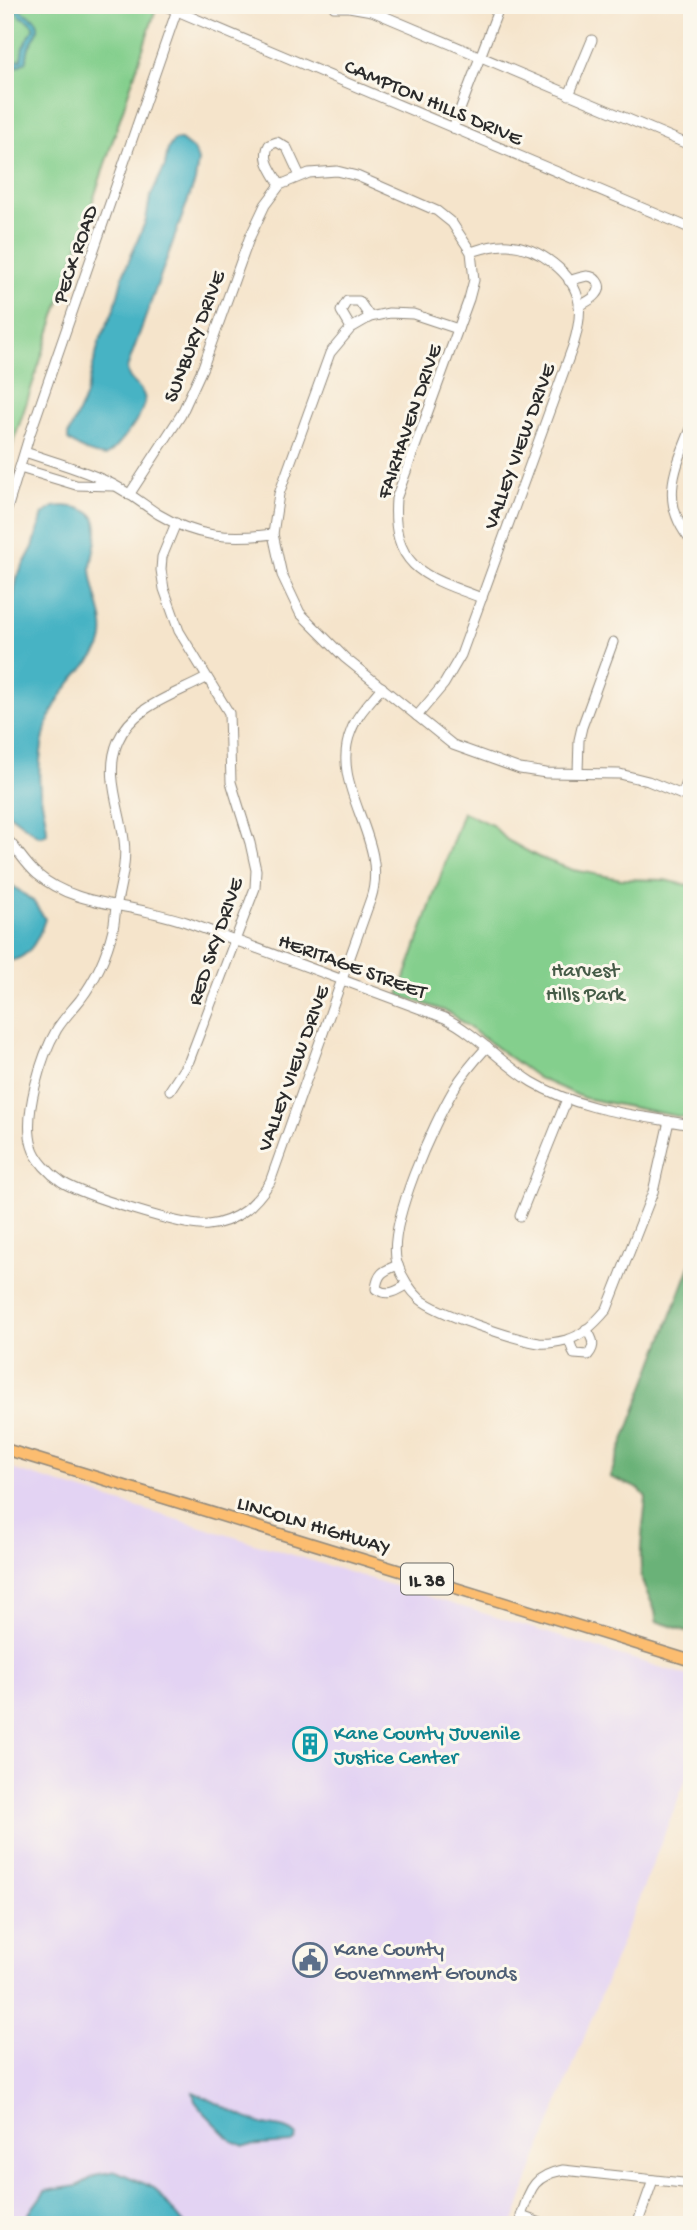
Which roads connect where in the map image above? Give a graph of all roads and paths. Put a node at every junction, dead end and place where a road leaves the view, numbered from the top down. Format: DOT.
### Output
graph roads {
  1 [pos="163,5"];
  2 [pos="500,5"];
  3 [pos="334,7"];
  4 [pos="178,8"];
  5 [pos="592,40"];
  6 [pos="480,57"];
  7 [pos="569,95"];
  8 [pos="453,128"];
  9 [pos="692,146"];
  10 [pos="300,176"];
  11 [pos="280,184"];
  12 [pos="692,229"];
  13 [pos="471,252"];
  14 [pos="569,281"];
  15 [pos="579,306"];
  16 [pos="370,317"];
  17 [pos="351,328"];
  18 [pos="457,329"];
  19 [pos="692,426"];
  20 [pos="25,452"];
  21 [pos="20,468"];
  22 [pos="116,486"];
  23 [pos="129,495"];
  24 [pos="5,516"];
  25 [pos="176,523"];
  26 [pos="273,534"];
  27 [pos="692,542"];
  28 [pos="482,598"];
  29 [pos="613,642"];
  30 [pos="206,678"];
  31 [pos="382,687"];
  32 [pos="417,716"];
  33 [pos="692,770"];
  34 [pos="578,772"];
  35 [pos="682,795"];
  36 [pos="692,799"];
  37 [pos="5,837"];
  38 [pos="116,905"];
  39 [pos="235,940"];
  40 [pos="342,979"];
  41 [pos="487,1047"];
  42 [pos="170,1090"];
  43 [pos="567,1099"];
  44 [pos="668,1121"];
  45 [pos="692,1125"];
  46 [pos="520,1216"];
  47 [pos="398,1265"];
  48 [pos="407,1285"];
  49 [pos="586,1329"];
  50 [pos="569,1340"];
  51 [pos="5,1449"];
  52 [pos="692,1661"];
  53 [pos="653,2180"];
  54 [pos="692,2184"];
  55 [pos="547,2225"];
  56 [pos="637,2225"];
  1 -- 4 [label="street, CAMPTON HILLS DRIVE"];
  2 -- 6 [label="street"];
  3 -- 6 [label="street"];
  4 -- 8 [label="street, CAMPTON HILLS DRIVE"];
  4 -- 20 [label="street, PECK ROAD"];
  5 -- 7 [label="street"];
  6 -- 7 [label="street"];
  6 -- 8 [label="street"];
  7 -- 9 [label="street"];
  8 -- 12 [label="street, CAMPTON HILLS DRIVE"];
  10 -- 11 [label="street"];
  10 -- 11 [label="street"];
  10 -- 13 [label="street"];
  11 -- 23 [label="street, SUNBURY DRIVE"];
  13 -- 14 [label="street, VALLEY VIEW DRIVE"];
  13 -- 18 [label="street, FAIRHAVEN DRIVE"];
  14 -- 15 [label="street, VALLEY VIEW DRIVE"];
  14 -- 15 [label="street"];
  15 -- 28 [label="street, VALLEY VIEW DRIVE"];
  16 -- 17 [label="street"];
  16 -- 17 [label="street"];
  16 -- 18 [label="street"];
  17 -- 26 [label="street"];
  18 -- 28 [label="street, FAIRHAVEN DRIVE"];
  19 -- 27 [label="street"];
  20 -- 21 [label="street, PECK ROAD"];
  20 -- 22 [label="street"];
  21 -- 22 [label="street"];
  21 -- 24 [label="street, PECK ROAD"];
  22 -- 23 [label="street"];
  23 -- 25 [label="street"];
  25 -- 26 [label="street"];
  25 -- 30 [label="street, RED SKY DRIVE"];
  26 -- 31 [label="street"];
  28 -- 32 [label="street, VALLEY VIEW DRIVE"];
  29 -- 34 [label="street"];
  30 -- 38 [label="street, VALLEY VIEW DRIVE"];
  30 -- 39 [label="street, RED SKY DRIVE"];
  31 -- 32 [label="street"];
  31 -- 40 [label="street, VALLEY VIEW DRIVE"];
  32 -- 34 [label="street"];
  33 -- 35 [label="street"];
  34 -- 35 [label="street"];
  35 -- 36 [label="street"];
  37 -- 38 [label="street, HERITAGE STREET"];
  38 -- 39 [label="street, HERITAGE STREET"];
  38 -- 40 [label="street, VALLEY VIEW DRIVE"];
  39 -- 40 [label="street, HERITAGE STREET"];
  39 -- 42 [label="street, RED SKY DRIVE"];
  40 -- 41 [label="street, HERITAGE STREET"];
  41 -- 43 [label="street, HERITAGE STREET"];
  41 -- 47 [label="street"];
  43 -- 44 [label="street, HERITAGE STREET"];
  43 -- 46 [label="street"];
  44 -- 45 [label="street, HERITAGE STREET"];
  44 -- 49 [label="street"];
  47 -- 48 [label="street"];
  47 -- 48 [label="street"];
  48 -- 50 [label="street"];
  49 -- 50 [label="street"];
  49 -- 50 [label="street"];
  51 -- 52 [label="main road, LINCOLN HIGHWAY / IL 38"];
  53 -- 54 [label="street"];
  53 -- 55 [label="street"];
  53 -- 56 [label="street"];
}
